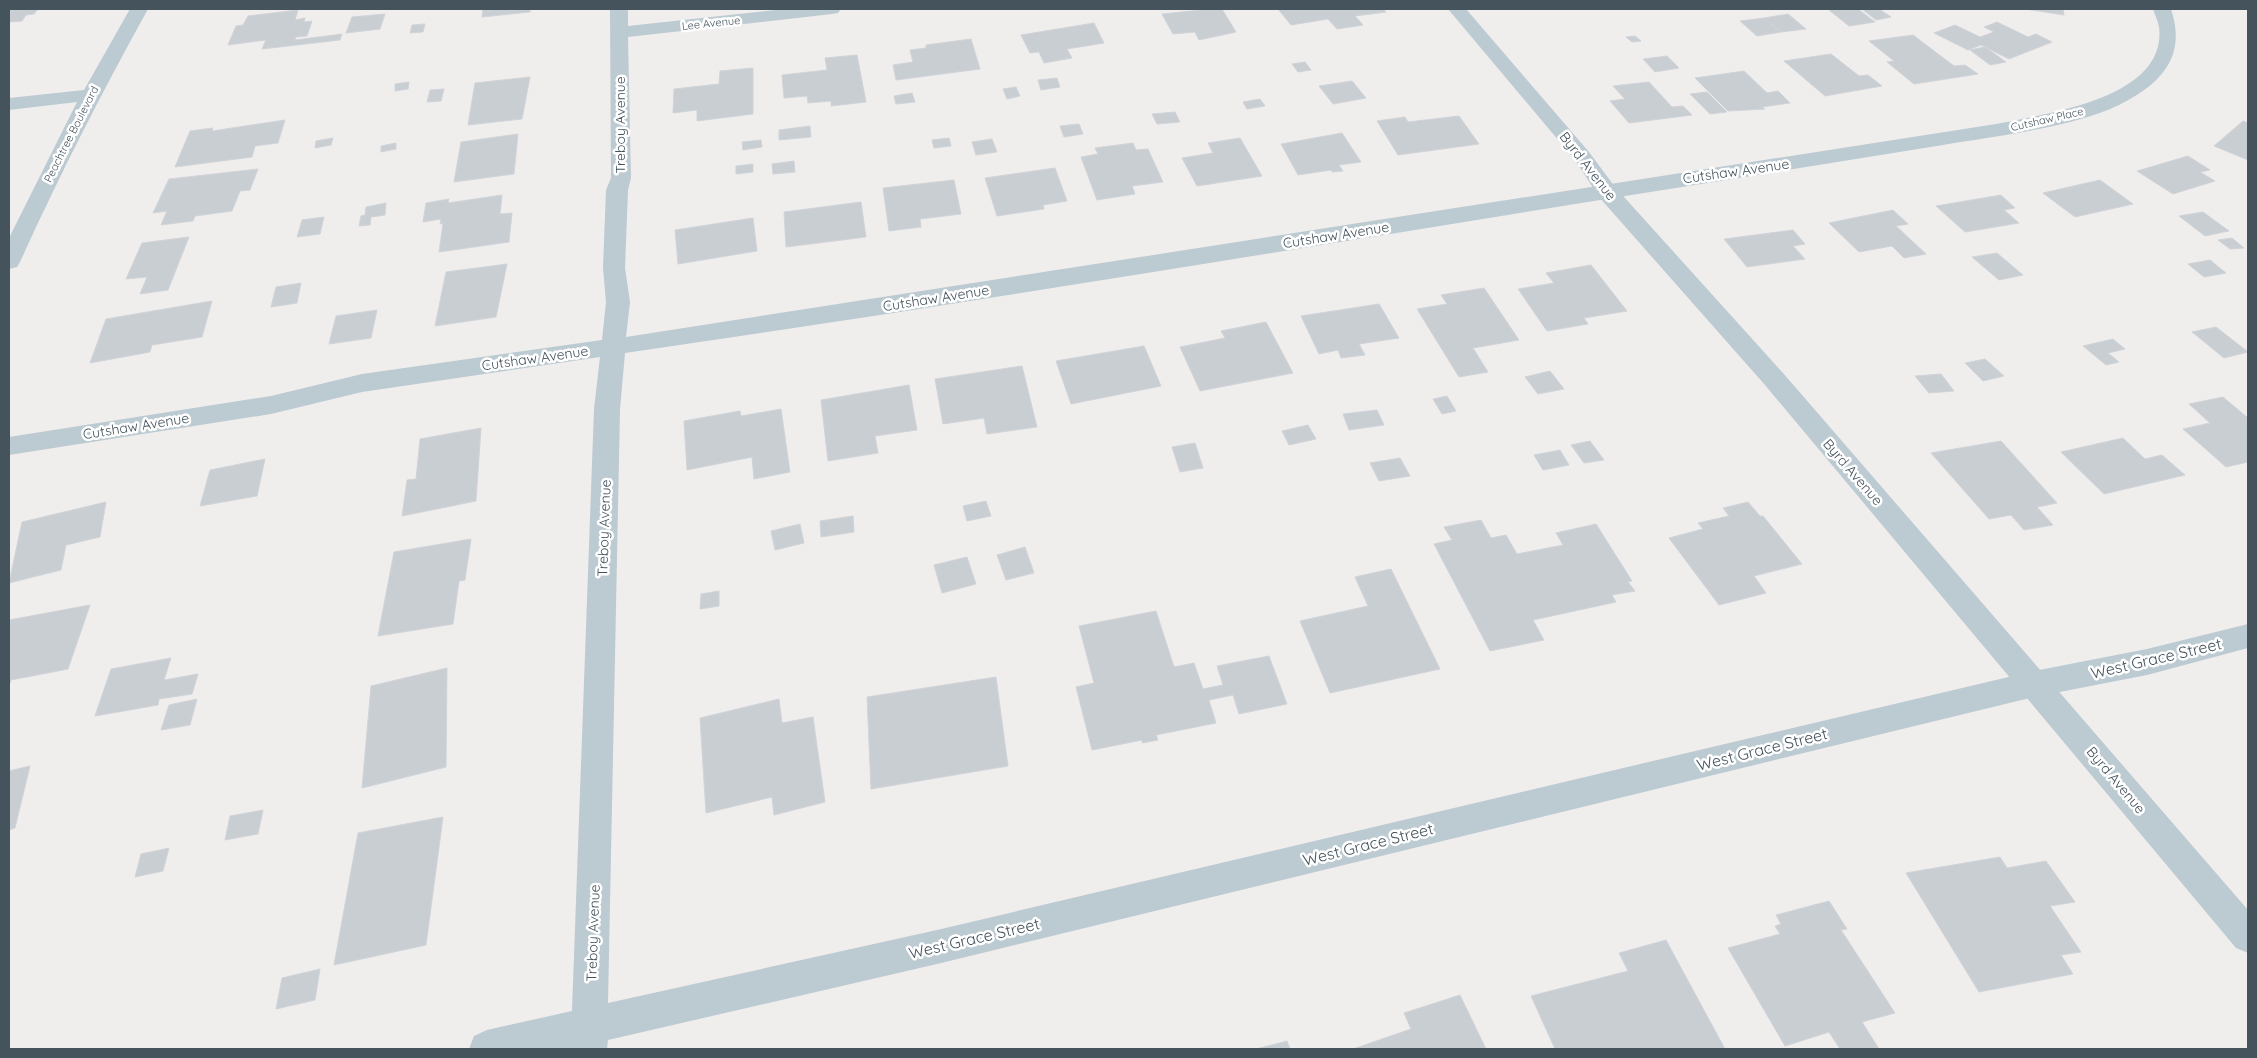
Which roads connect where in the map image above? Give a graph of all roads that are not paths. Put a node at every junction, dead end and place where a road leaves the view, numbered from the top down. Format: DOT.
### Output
graph roads {
  1 [pos="139,9"];
  2 [pos="832,9"];
  3 [pos="1457,9"];
  4 [pos="2162,9"];
  5 [pos="620,20"];
  6 [pos="91,95"];
  7 [pos="9,104"];
  8 [pos="1864,152"];
  9 [pos="1607,192"];
  10 [pos="9,262"];
  11 [pos="614,347"];
  12 [pos="9,446"];
  13 [pos="2248,636"];
  14 [pos="2034,684"];
  15 [pos="2248,936"];
  16 [pos="590,1038"];
  17 [pos="487,1049"];
  1 -- 6 [label="street, Peachtree Boulevard"];
  2 -- 5 [label="street, Lee Avenue"];
  3 -- 9 [label="street, Byrd Avenue"];
  4 -- 8 [label="street, Cutshaw Place"];
  5 -- 11 [label="street, Treboy Avenue"];
  6 -- 7 [label="street"];
  6 -- 10 [label="street, Peachtree Boulevard"];
  8 -- 9 [label="street, Cutshaw Avenue"];
  9 -- 11 [label="street, Cutshaw Avenue"];
  9 -- 14 [label="street, Byrd Avenue"];
  11 -- 12 [label="street, Cutshaw Avenue"];
  11 -- 16 [label="street, Treboy Avenue"];
  13 -- 14 [label="street, West Grace Street"];
  14 -- 15 [label="street, Byrd Avenue"];
  14 -- 16 [label="street, West Grace Street"];
  16 -- 17 [label="street, West Grace Street"];
}
